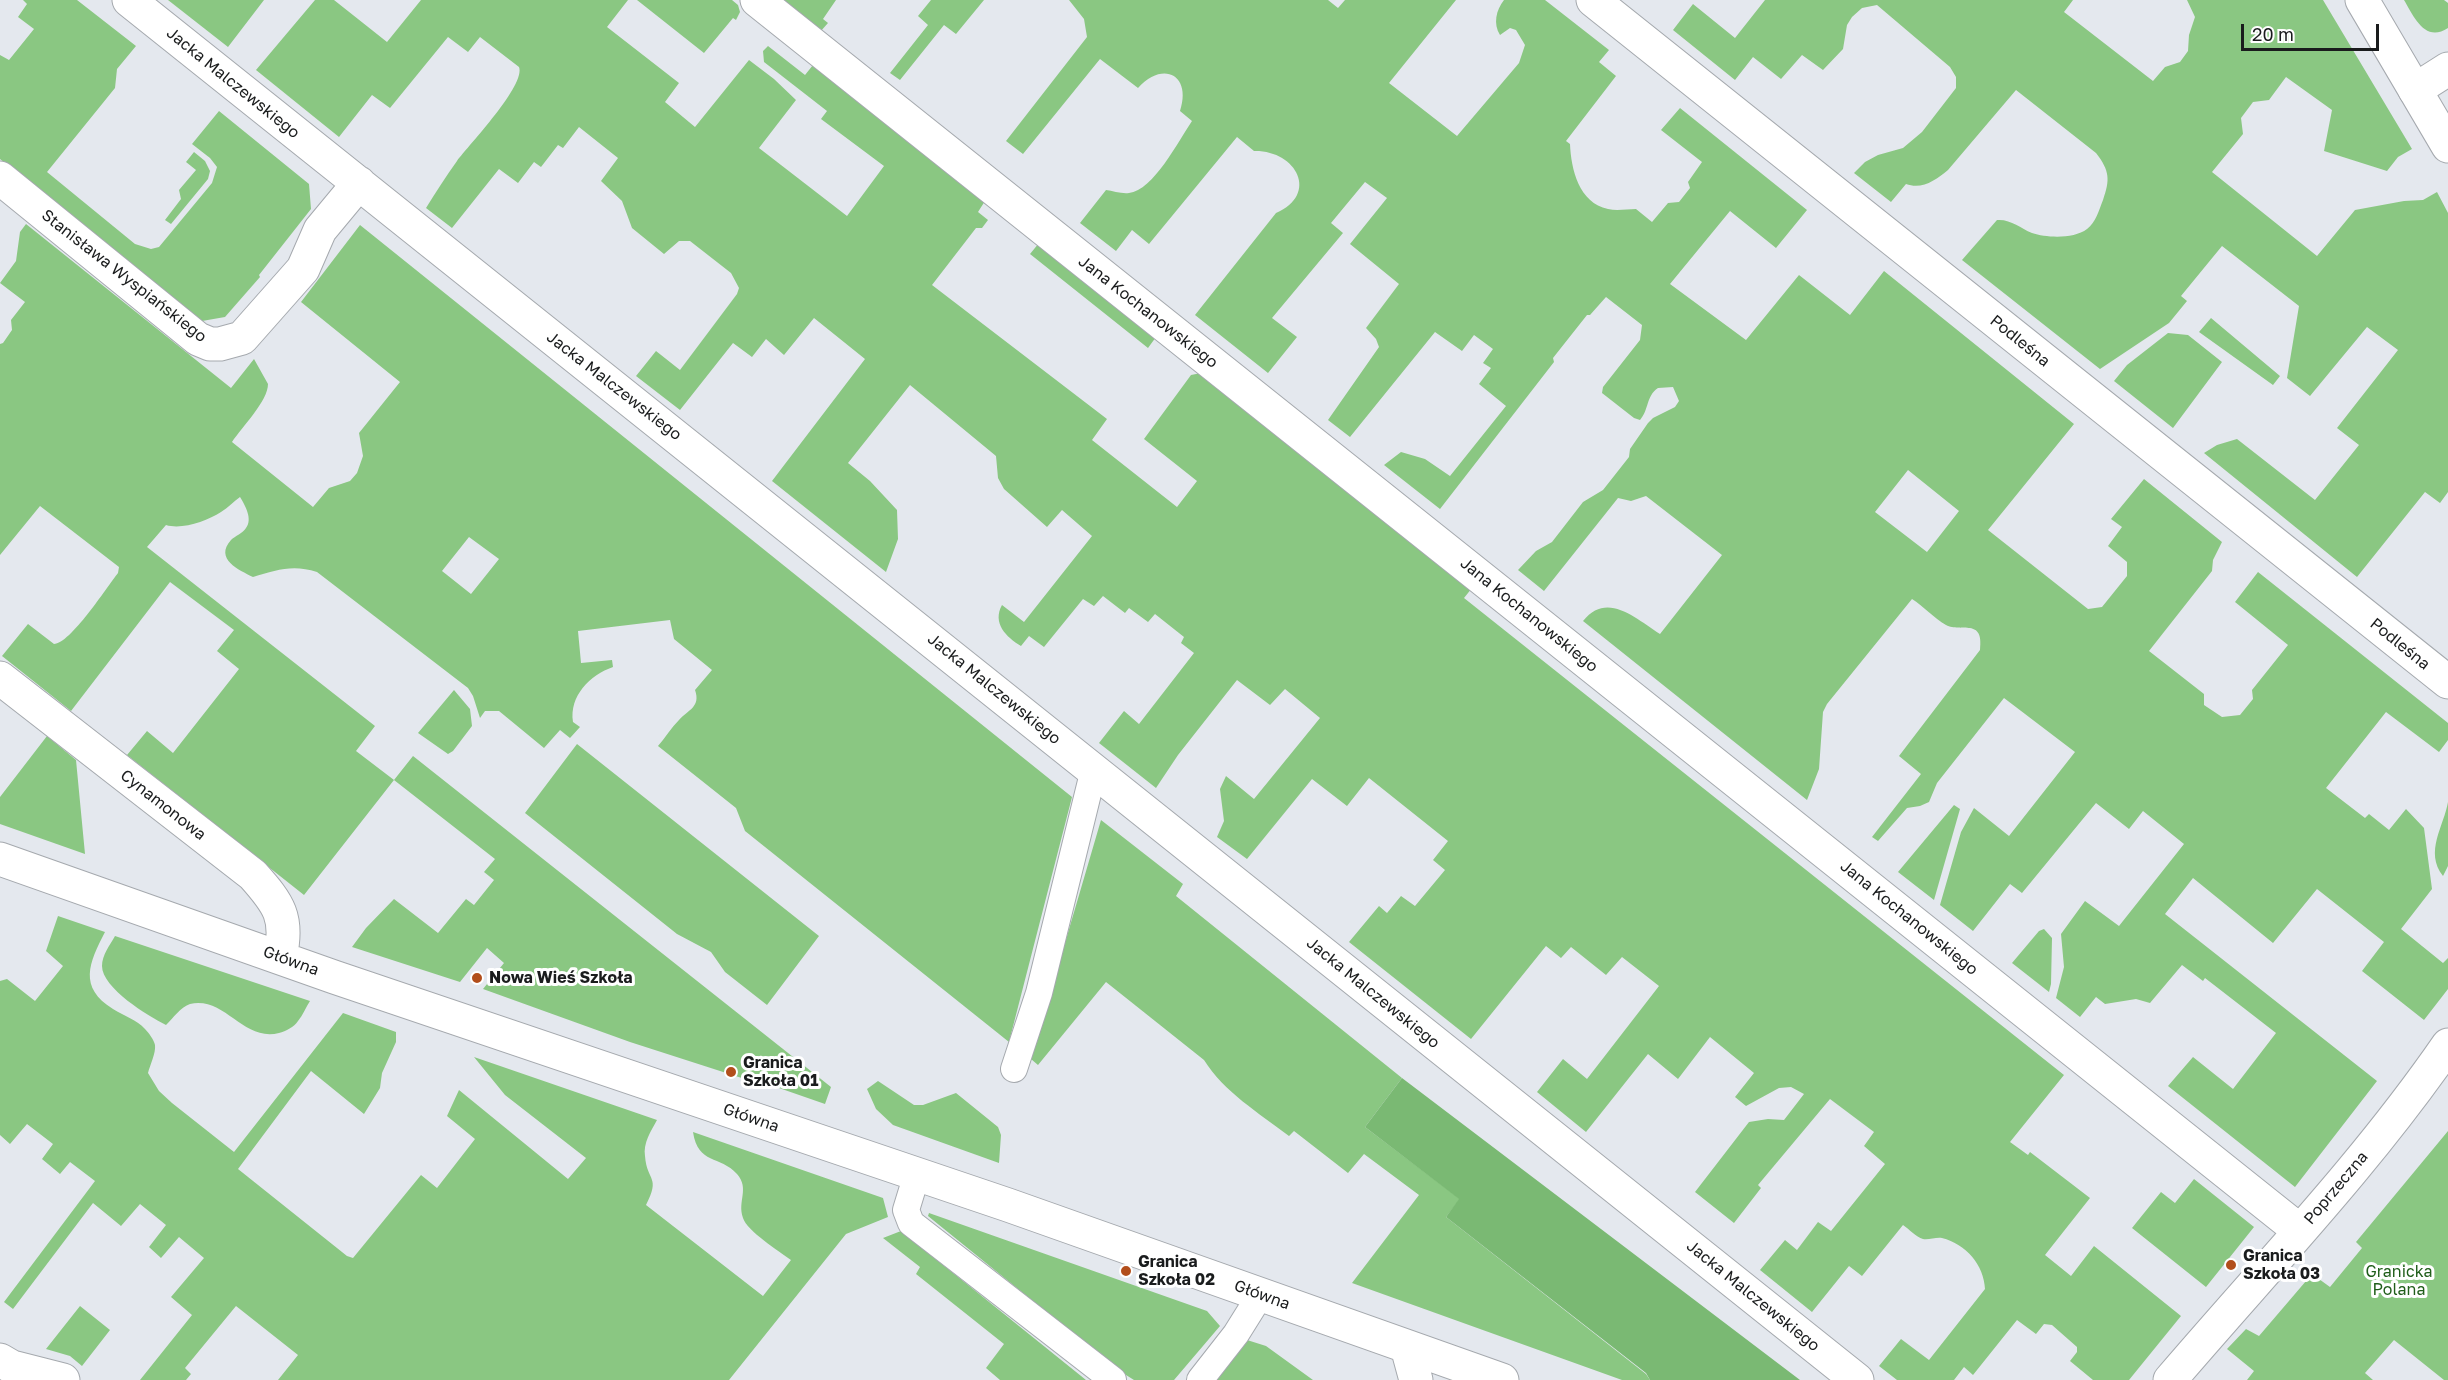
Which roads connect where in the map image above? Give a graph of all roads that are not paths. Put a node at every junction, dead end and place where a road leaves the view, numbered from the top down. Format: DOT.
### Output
graph roads {
  1 [pos="129,0"];
  2 [pos="757,0"];
  3 [pos="1593,0"];
  4 [pos="2362,0"];
  5 [pos="2448,69"];
  6 [pos="2415,90"];
  7 [pos="2448,146"];
  8 [pos="0,178"];
  9 [pos="359,183"];
  10 [pos="0,678"];
  11 [pos="2448,682"];
  12 [pos="1094,769"];
  13 [pos="0,859"];
  14 [pos="280,957"];
  15 [pos="2448,1045"];
  16 [pos="1014,1069"];
  17 [pos="917,1174"];
  18 [pos="2300,1231"];
  19 [pos="1261,1294"];
  20 [pos="1407,1347"];
  21 [pos="0,1360"];
  22 [pos="63,1380"];
  23 [pos="1113,1380"];
  24 [pos="1200,1380"];
  25 [pos="1416,1380"];
  26 [pos="1502,1380"];
  27 [pos="1857,1380"];
  28 [pos="2170,1380"];
  1 -- 9 [label="street, Jacka Malczewskiego"];
  2 -- 18 [label="street, Jana Kochanowskiego"];
  3 -- 11 [label="street, Podleśna"];
  4 -- 6 [label="street"];
  5 -- 6 [label="street"];
  6 -- 7 [label="street"];
  8 -- 9 [label="street, Stanisława Wyspiańskiego"];
  9 -- 12 [label="street, Jacka Malczewskiego"];
  10 -- 14 [label="street, Cynamonowa"];
  12 -- 16 [label="lane"];
  12 -- 27 [label="street, Jacka Malczewskiego"];
  13 -- 14 [label="street, Główna"];
  14 -- 17 [label="street, Główna"];
  15 -- 18 [label="street, Poprzeczna"];
  17 -- 19 [label="street, Główna"];
  17 -- 23 [label="lane"];
  18 -- 28 [label="street, Poprzeczna"];
  19 -- 20 [label="street, Główna"];
  19 -- 24 [label="lane"];
  20 -- 25 [label="street"];
  20 -- 26 [label="street, Główna"];
  21 -- 22 [label="street"];
}
